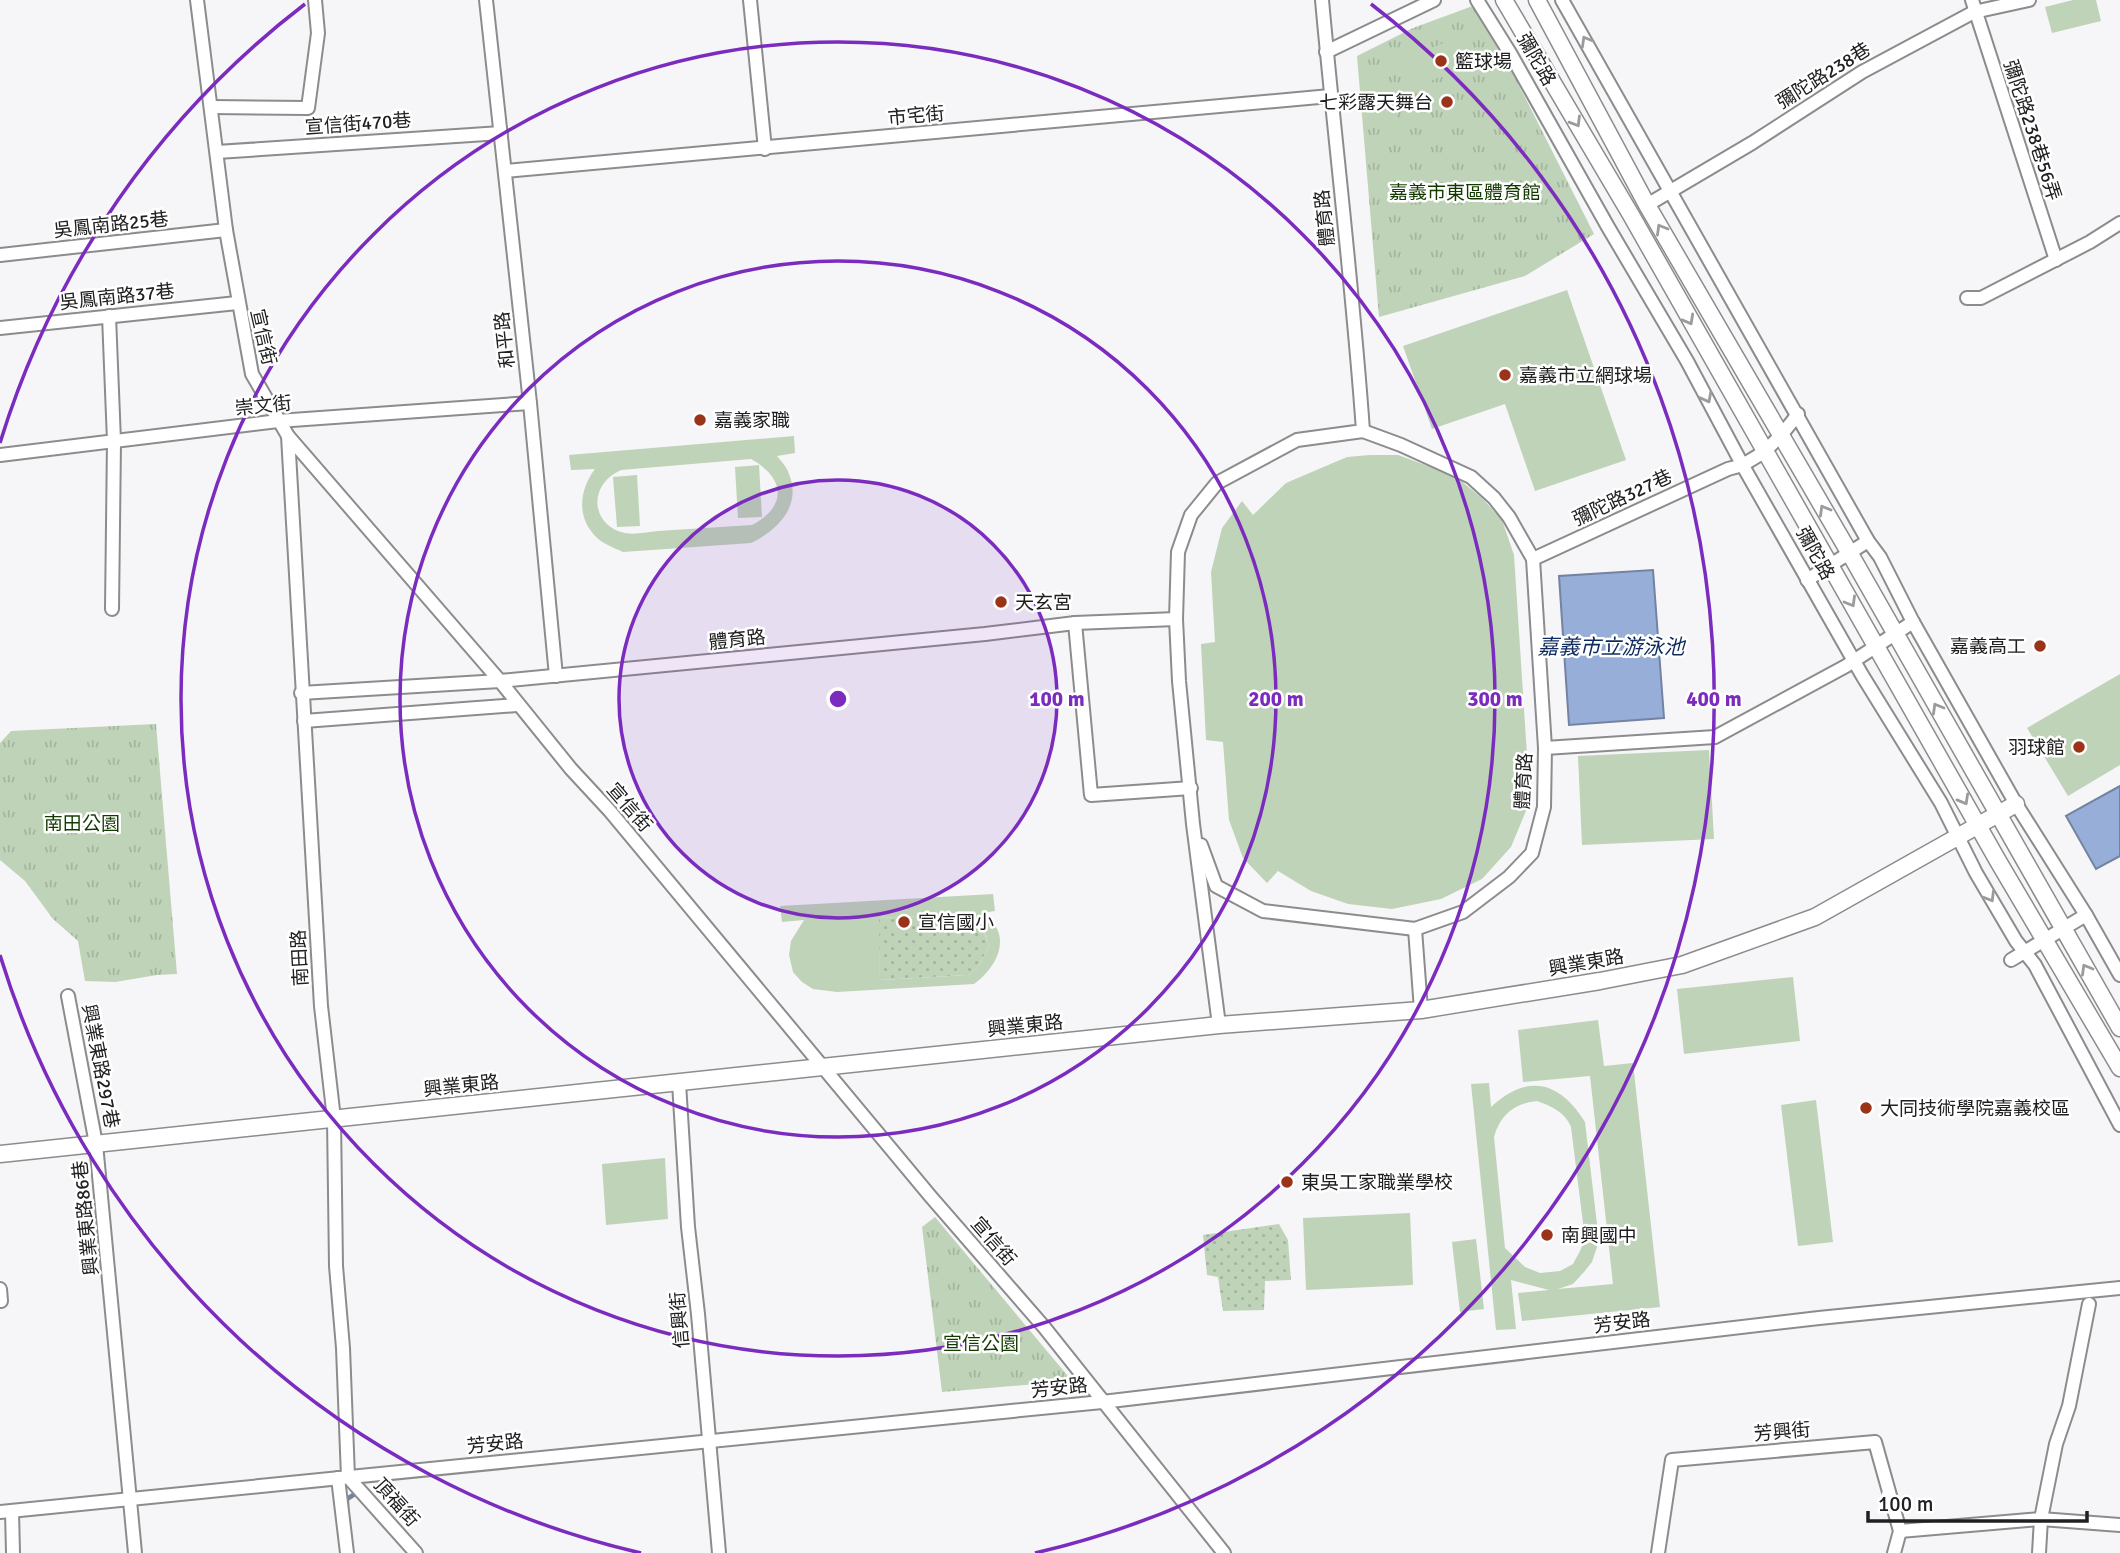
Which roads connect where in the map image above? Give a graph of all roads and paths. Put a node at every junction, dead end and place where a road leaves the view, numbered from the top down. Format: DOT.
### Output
graph roads {
  1 [pos="197,0"];
  2 [pos="315,0"];
  3 [pos="486,0"];
  4 [pos="750,0"];
  5 [pos="1322,0"];
  6 [pos="1434,0"];
  7 [pos="1476,0"];
  8 [pos="1504,0"];
  9 [pos="1536,0"];
  10 [pos="1562,0"];
  11 [pos="2029,0"];
  12 [pos="1973,6"];
  13 [pos="1326,52"];
  14 [pos="1330,96"];
  15 [pos="211,107"];
  16 [pos="501,133"];
  17 [pos="765,149"];
  18 [pos="217,152"];
  19 [pos="505,171"];
  20 [pos="1670,191"];
  21 [pos="1647,205"];
  22 [pos="2120,223"];
  23 [pos="226,230"];
  24 [pos="0,256"];
  25 [pos="2056,260"];
  26 [pos="1967,298"];
  27 [pos="237,303"];
  28 [pos="109,317"];
  29 [pos="0,328"];
  30 [pos="530,403"];
  31 [pos="1798,414"];
  32 [pos="278,422"];
  33 [pos="1363,431"];
  34 [pos="288,436"];
  35 [pos="1781,436"];
  36 [pos="114,441"];
  37 [pos="1763,451"];
  38 [pos="0,455"];
  39 [pos="1743,466"];
  40 [pos="1868,541"];
  41 [pos="1849,552"];
  42 [pos="1533,559"];
  43 [pos="1830,565"];
  44 [pos="1807,580"];
  45 [pos="112,609"];
  46 [pos="1175,619"];
  47 [pos="1913,622"];
  48 [pos="1075,623"];
  49 [pos="1894,634"];
  50 [pos="1876,646"];
  51 [pos="1849,663"];
  52 [pos="556,676"];
  53 [pos="500,681"];
  54 [pos="301,693"];
  55 [pos="517,705"];
  56 [pos="304,722"];
  57 [pos="1545,748"];
  58 [pos="1191,788"];
  59 [pos="2016,804"];
  60 [pos="1998,815"];
  61 [pos="1193,824"];
  62 [pos="1978,826"];
  63 [pos="1958,837"];
  64 [pos="2086,915"];
  65 [pos="1415,929"];
  66 [pos="2063,930"];
  67 [pos="2045,940"];
  68 [pos="2025,952"];
  69 [pos="2011,960"];
  70 [pos="2120,975"];
  71 [pos="68,996"];
  72 [pos="1421,1010"];
  73 [pos="1219,1025"];
  74 [pos="2120,1028"];
  75 [pos="824,1068"];
  76 [pos="2120,1068"];
  77 [pos="679,1083"];
  78 [pos="334,1119"];
  79 [pos="2120,1125"];
  80 [pos="96,1144"];
  81 [pos="0,1154"];
  82 [pos="2120,1288"];
  83 [pos="2089,1304"];
  84 [pos="1102,1402"];
  85 [pos="710,1441"];
  86 [pos="343,1478"];
  87 [pos="131,1499"];
  88 [pos="6,1511"];
  89 [pos="2040,1519"];
  90 [pos="2120,1525"];
  91 [pos="1900,1531"];
  92 [pos="13,1553"];
  93 [pos="135,1553"];
  94 [pos="347,1553"];
  95 [pos="416,1553"];
  96 [pos="719,1553"];
  97 [pos="1224,1553"];
  98 [pos="1658,1553"];
  99 [pos="1894,1553"];
  100 [pos="2039,1553"];
  1 -- 15 [label="street, 宣信街"];
  2 -- 15 [label="street"];
  3 -- 16 [label="street, 和平路"];
  4 -- 17 [label="street"];
  5 -- 13 [label="street, 體育路"];
  6 -- 13 [label="street"];
  7 -- 39 [label="street, 彌陀路, one-way"];
  8 -- 37 [label="street, 彌陀路, one-way"];
  9 -- 21 [label="street, 彌陀路"];
  20 -- 10 [label="street, one-way"];
  11 -- 12 [label="street, 彌陀路238巷"];
  12 -- 20 [label="street, 彌陀路238巷"];
  12 -- 25 [label="street, 彌陀路238巷56弄"];
  13 -- 14 [label="street, 體育路"];
  14 -- 17 [label="street, 市宅街"];
  14 -- 33 [label="street, 體育路"];
  15 -- 18 [label="street, 宣信街"];
  16 -- 18 [label="street, 宣信街470巷"];
  16 -- 19 [label="street, 和平路"];
  17 -- 19 [label="street, 市宅街"];
  18 -- 23 [label="street, 宣信街"];
  19 -- 30 [label="street, 和平路"];
  20 -- 21 [label="street, 彌陀路238巷"];
  20 -- 31 [label="street"];
  35 -- 21 [label="street, 彌陀路, one-way"];
  22 -- 25 [label="street"];
  23 -- 24 [label="street, 吳鳳南路25巷"];
  23 -- 27 [label="street, 宣信街"];
  25 -- 26 [label="street"];
  27 -- 28 [label="street, 吳鳳南路37巷"];
  27 -- 32 [label="street, 宣信街"];
  28 -- 29 [label="street, 吳鳳南路37巷"];
  28 -- 36 [label="street"];
  30 -- 32 [label="street, 崇文街"];
  30 -- 52 [label="street, 和平路"];
  31 -- 35 [label="street"];
  31 -- 40 [label="street"];
  32 -- 34 [label="street, 宣信街"];
  32 -- 36 [label="street, 崇文街"];
  33 -- 42 [label="street, 體育路"];
  33 -- 46 [label="street, 體育路"];
  34 -- 53 [label="street, 宣信街"];
  34 -- 54 [label="street, 南田路"];
  35 -- 37 [label="street"];
  41 -- 35 [label="street, 彌陀路, one-way"];
  36 -- 38 [label="street, 崇文街"];
  36 -- 45 [label="street"];
  37 -- 39 [label="street"];
  37 -- 43 [label="street, 彌陀路"];
  39 -- 42 [label="street, 彌陀路327巷"];
  39 -- 44 [label="street, 彌陀路"];
  40 -- 41 [label="street"];
  40 -- 47 [label="street"];
  41 -- 43 [label="street"];
  41 -- 49 [label="street, 彌陀路"];
  42 -- 57 [label="street, 體育路"];
  43 -- 44 [label="street"];
  43 -- 50 [label="street, 彌陀路, one-way"];
  44 -- 51 [label="street, 彌陀路"];
  46 -- 48 [label="street, 體育路"];
  46 -- 58 [label="street, 體育路"];
  47 -- 49 [label="street"];
  47 -- 59 [label="street"];
  48 -- 52 [label="street, 體育路"];
  48 -- 58 [label="street"];
  49 -- 50 [label="street"];
  60 -- 49 [label="street, 彌陀路, one-way"];
  50 -- 51 [label="street"];
  50 -- 62 [label="street, 彌陀路, one-way"];
  51 -- 57 [label="street"];
  51 -- 63 [label="street, 彌陀路"];
  52 -- 53 [label="street, 體育路"];
  53 -- 54 [label="street, 體育路"];
  53 -- 55 [label="street, 宣信街"];
  54 -- 56 [label="street, 南田路"];
  55 -- 56 [label="street"];
  55 -- 75 [label="street, 宣信街"];
  56 -- 78 [label="street, 南田路"];
  57 -- 65 [label="street, 體育路"];
  58 -- 61 [label="street, 體育路"];
  59 -- 60 [label="street, 興業東路"];
  59 -- 64 [label="street"];
  60 -- 62 [label="street, 興業東路"];
  60 -- 66 [label="street, 彌陀路"];
  61 -- 65 [label="street, 體育路"];
  61 -- 73 [label="street, 體育路"];
  62 -- 63 [label="street, 興業東路"];
  62 -- 67 [label="street, 彌陀路"];
  63 -- 68 [label="street, 彌陀路, one-way"];
  63 -- 72 [label="street, 興業東路"];
  64 -- 66 [label="street"];
  64 -- 70 [label="street"];
  65 -- 72 [label="street"];
  66 -- 67 [label="street"];
  74 -- 66 [label="street, 彌陀路, one-way"];
  67 -- 68 [label="street"];
  67 -- 76 [label="street, 彌陀路"];
  68 -- 69 [label="street"];
  68 -- 79 [label="street, 彌陀路"];
  71 -- 80 [label="street, 興業東路297巷"];
  72 -- 73 [label="street, 興業東路"];
  73 -- 75 [label="street, 興業東路"];
  75 -- 77 [label="street, 興業東路"];
  75 -- 84 [label="street, 宣信街"];
  77 -- 78 [label="street, 興業東路"];
  77 -- 85 [label="street, 信興街"];
  78 -- 80 [label="street, 興業東路"];
  78 -- 86 [label="street, 南田路"];
  80 -- 81 [label="street, 興業東路"];
  80 -- 87 [label="street, 興業東路86巷"];
  82 -- 84 [label="street, 芳安路"];
  83 -- 89 [label="street"];
  84 -- 85 [label="street, 芳安路"];
  84 -- 97 [label="street, 宣信街"];
  85 -- 86 [label="street, 芳安路"];
  85 -- 96 [label="street, 信興街"];
  86 -- 87 [label="street, 芳安路"];
  86 -- 94 [label="street, 南田路"];
  86 -- 95 [label="street, 頂福街"];
  87 -- 88 [label="street, 芳安路"];
  87 -- 93 [label="street, 興業東路86巷"];
  88 -- 92 [label="street"];
  89 -- 90 [label="street"];
  89 -- 91 [label="street"];
  89 -- 100 [label="street"];
  91 -- 98 [label="street, 芳興街"];
  91 -- 99 [label="street"];
}
